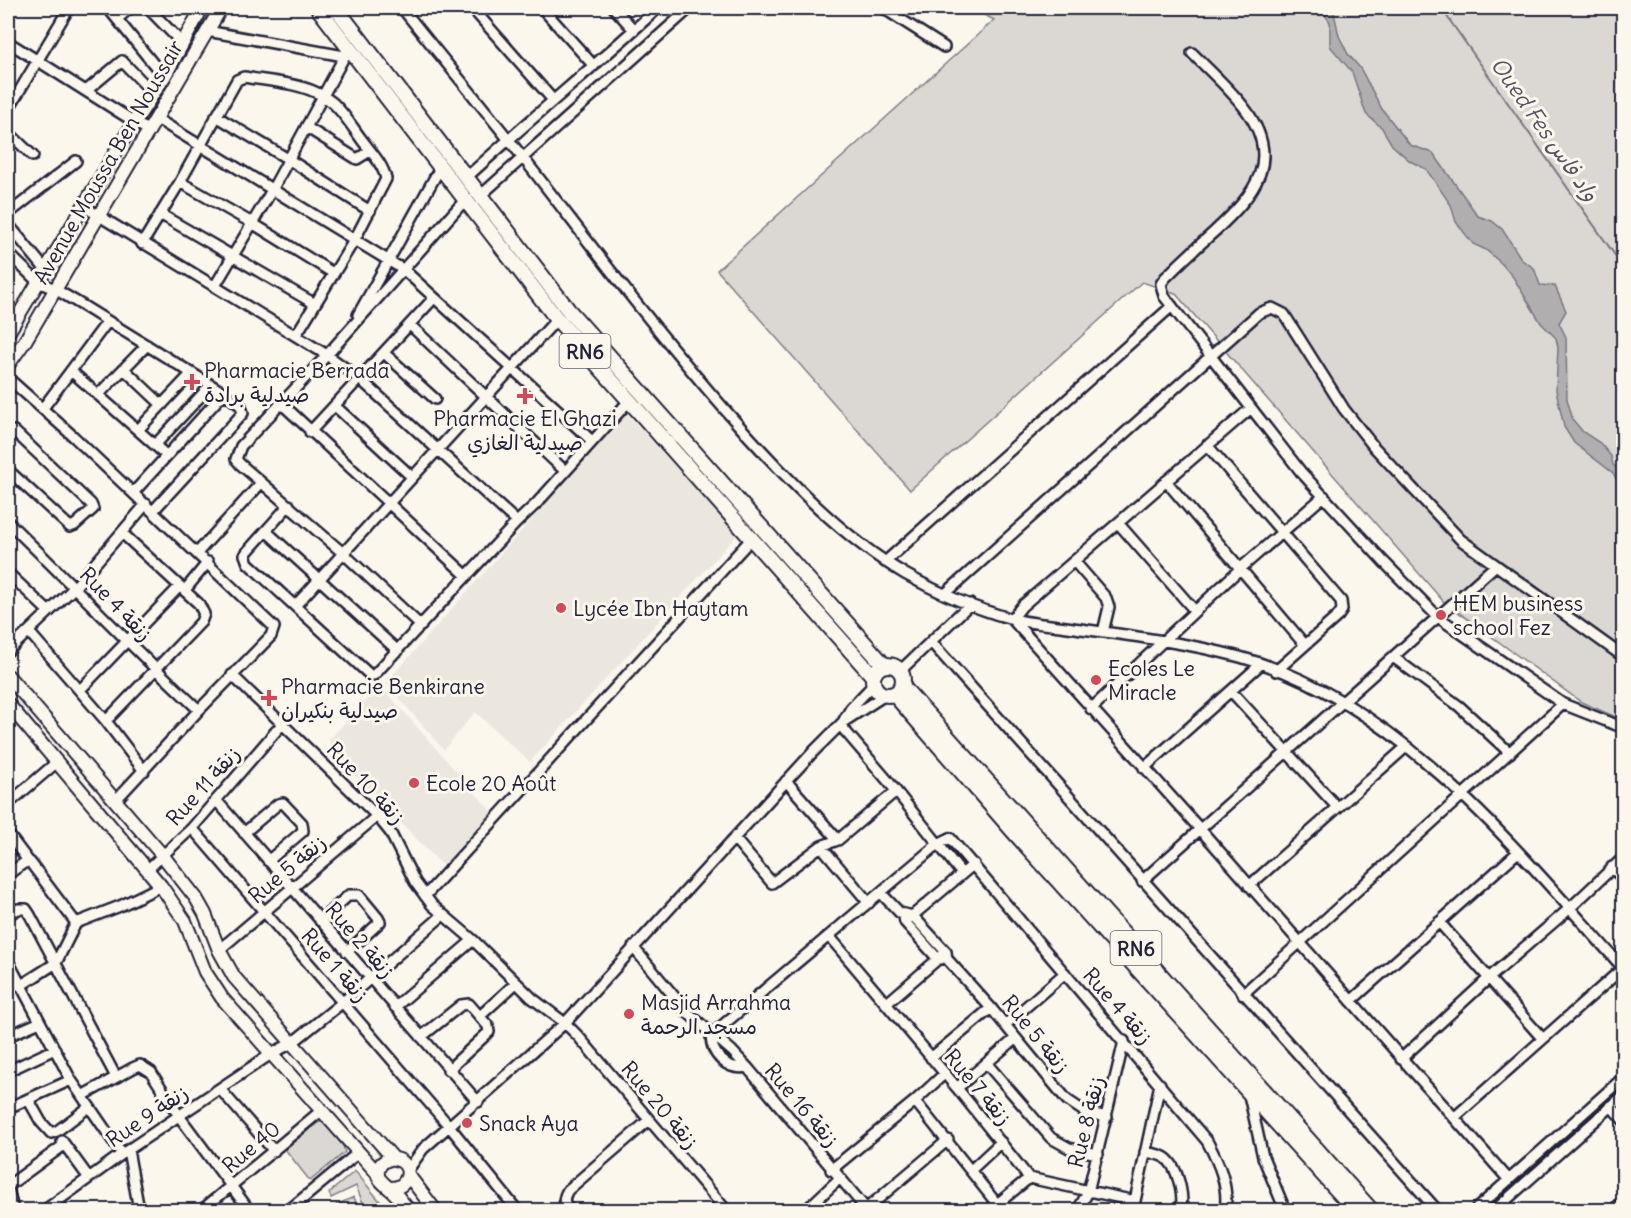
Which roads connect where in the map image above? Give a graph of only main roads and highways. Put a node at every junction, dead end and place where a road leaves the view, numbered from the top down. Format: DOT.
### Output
graph roads {
  1 [pos="318,8"];
  2 [pos="336,8"];
  3 [pos="884,665"];
  4 [pos="873,680"];
  5 [pos="894,692"];
  6 [pos="1355,1210"];
  7 [pos="1371,1210"];
  1 -- 4 [label="main road, RN6"];
  2 -- 3 [label="main road, RN6"];
  3 -- 4 [label="main road"];
  3 -- 5 [label="main road, RN6"];
  4 -- 5 [label="main road, RN6"];
  5 -- 6 [label="main road, RN6"];
  5 -- 7 [label="main road, RN6"];
}
